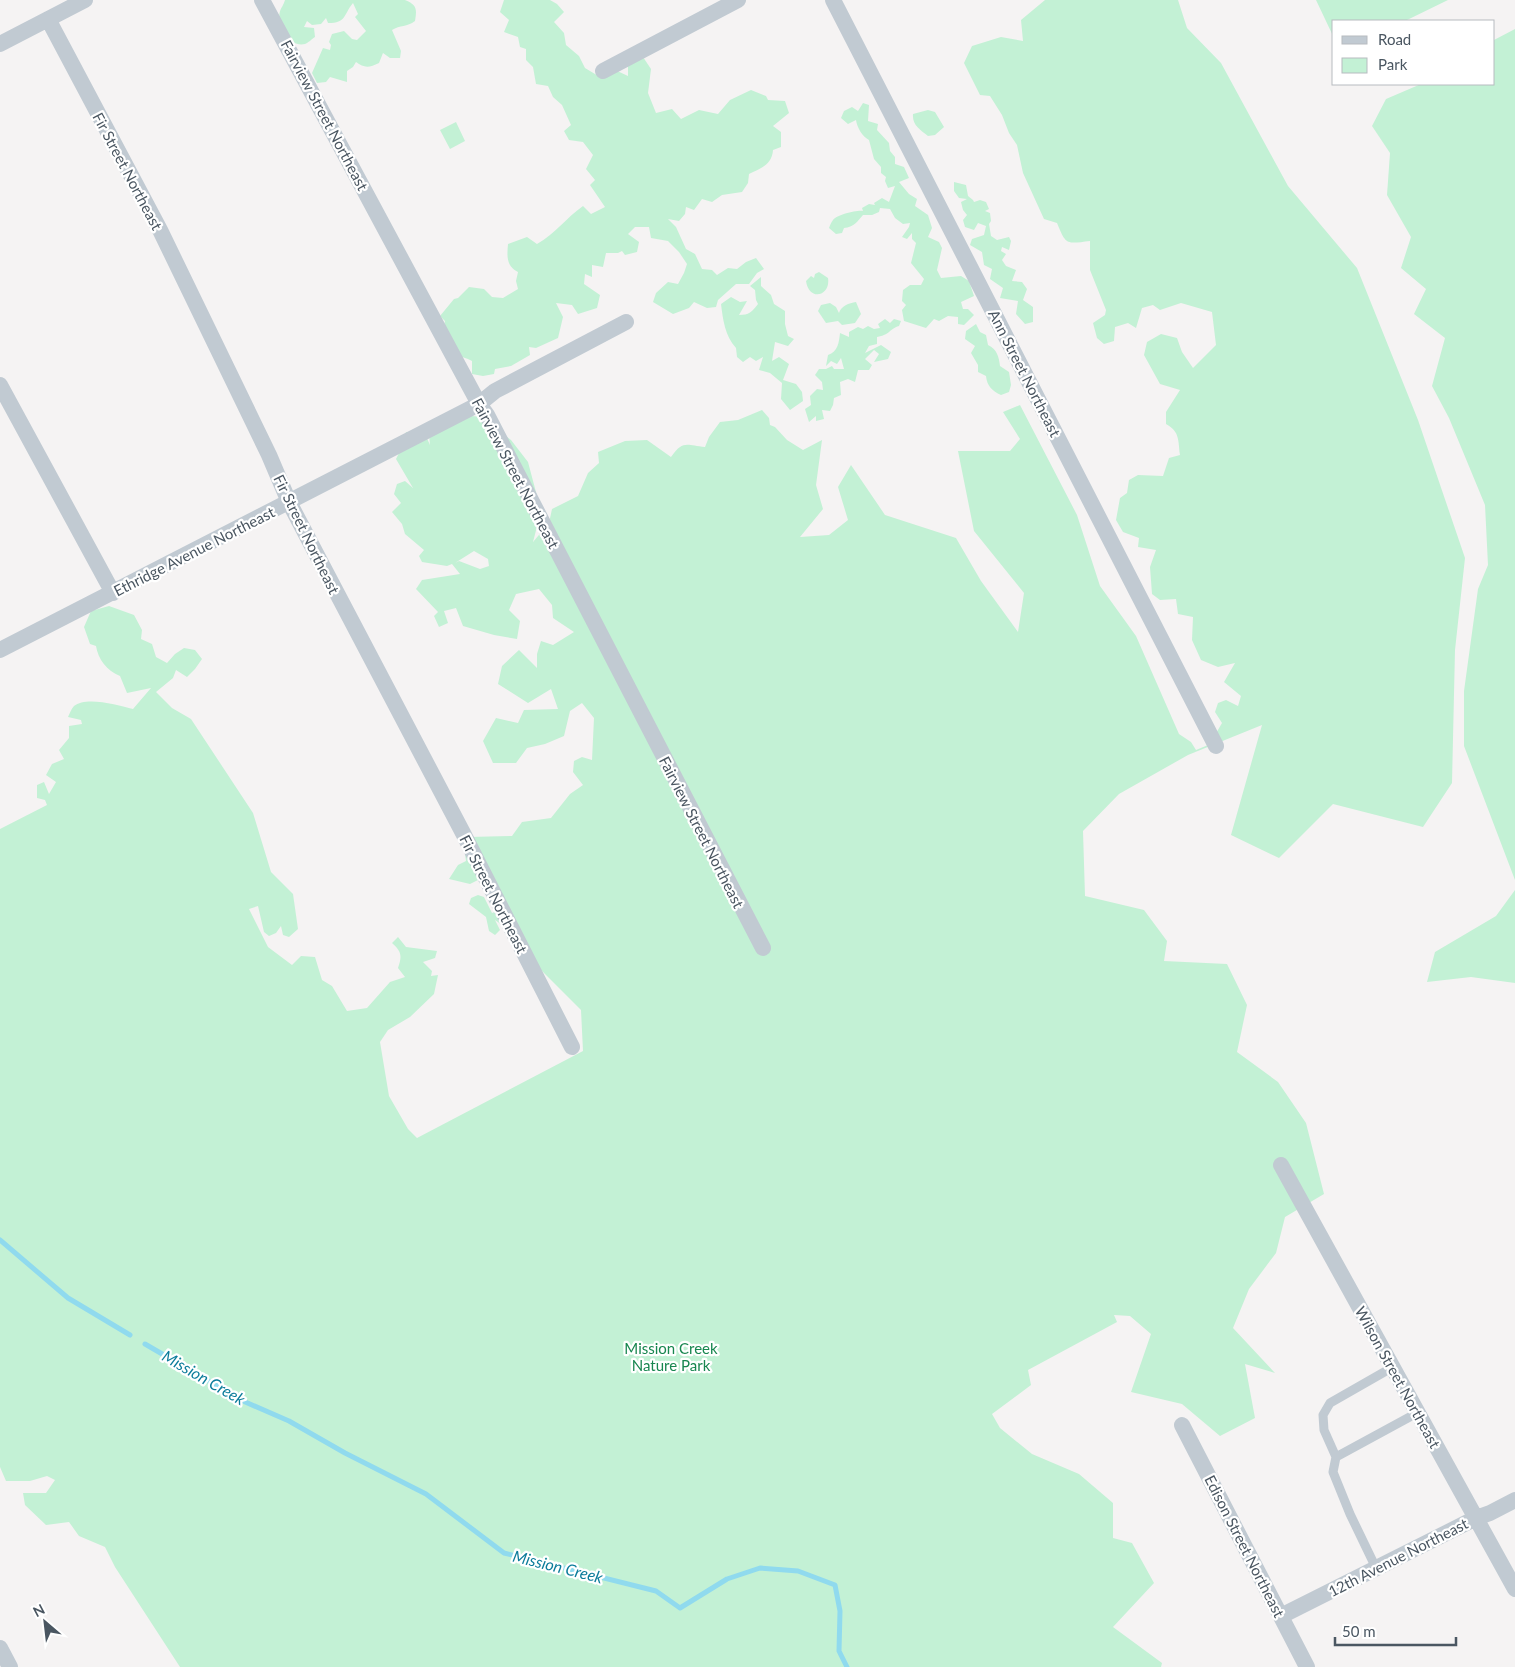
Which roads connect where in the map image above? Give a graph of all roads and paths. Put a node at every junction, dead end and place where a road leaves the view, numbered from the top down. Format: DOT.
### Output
graph roads {
  1 [pos="85,0"];
  2 [pos="262,0"];
  3 [pos="738,0"];
  4 [pos="833,0"];
  5 [pos="48,19"];
  6 [pos="0,44"];
  7 [pos="603,71"];
  8 [pos="626,322"];
  9 [pos="0,385"];
  10 [pos="479,404"];
  11 [pos="289,502"];
  12 [pos="113,593"];
  13 [pos="0,650"];
  14 [pos="1216,746"];
  15 [pos="763,948"];
  16 [pos="572,1046"];
  17 [pos="1281,1165"];
  18 [pos="1392,1367"];
  19 [pos="1418,1413"];
  20 [pos="1182,1424"];
  21 [pos="1336,1457"];
  22 [pos="1515,1500"];
  23 [pos="1476,1518"];
  24 [pos="1376,1568"];
  25 [pos="1515,1589"];
  26 [pos="1281,1616"];
  27 [pos="0,1648"];
  28 [pos="10,1667"];
  29 [pos="1308,1667"];
  1 -- 5 [label="street"];
  2 -- 10 [label="street, Fairview Street Northeast"];
  3 -- 7 [label="street"];
  4 -- 14 [label="street, Ann Street Northeast"];
  5 -- 6 [label="street"];
  5 -- 11 [label="street, Fir Street Northeast"];
  8 -- 10 [label="street, Ethridge Avenue Northeast"];
  9 -- 12 [label="street"];
  10 -- 11 [label="street, Ethridge Avenue Northeast"];
  10 -- 15 [label="street, Fairview Street Northeast"];
  11 -- 12 [label="street, Ethridge Avenue Northeast"];
  11 -- 16 [label="street, Fir Street Northeast"];
  12 -- 13 [label="street, Ethridge Avenue Northeast"];
  17 -- 18 [label="street, Wilson Street Northeast"];
  18 -- 19 [label="street, Wilson Street Northeast"];
  18 -- 21 [label="lane"];
  19 -- 21 [label="lane"];
  19 -- 23 [label="street, Wilson Street Northeast"];
  20 -- 26 [label="street, Edison Street Northeast"];
  21 -- 24 [label="lane"];
  22 -- 23 [label="street, 12th Avenue Northeast"];
  23 -- 24 [label="street, 12th Avenue Northeast"];
  23 -- 25 [label="street, Wilson Street Northeast"];
  24 -- 26 [label="street, 12th Avenue Northeast"];
  26 -- 29 [label="street, Edison Street Northeast"];
  27 -- 28 [label="street"];
}
